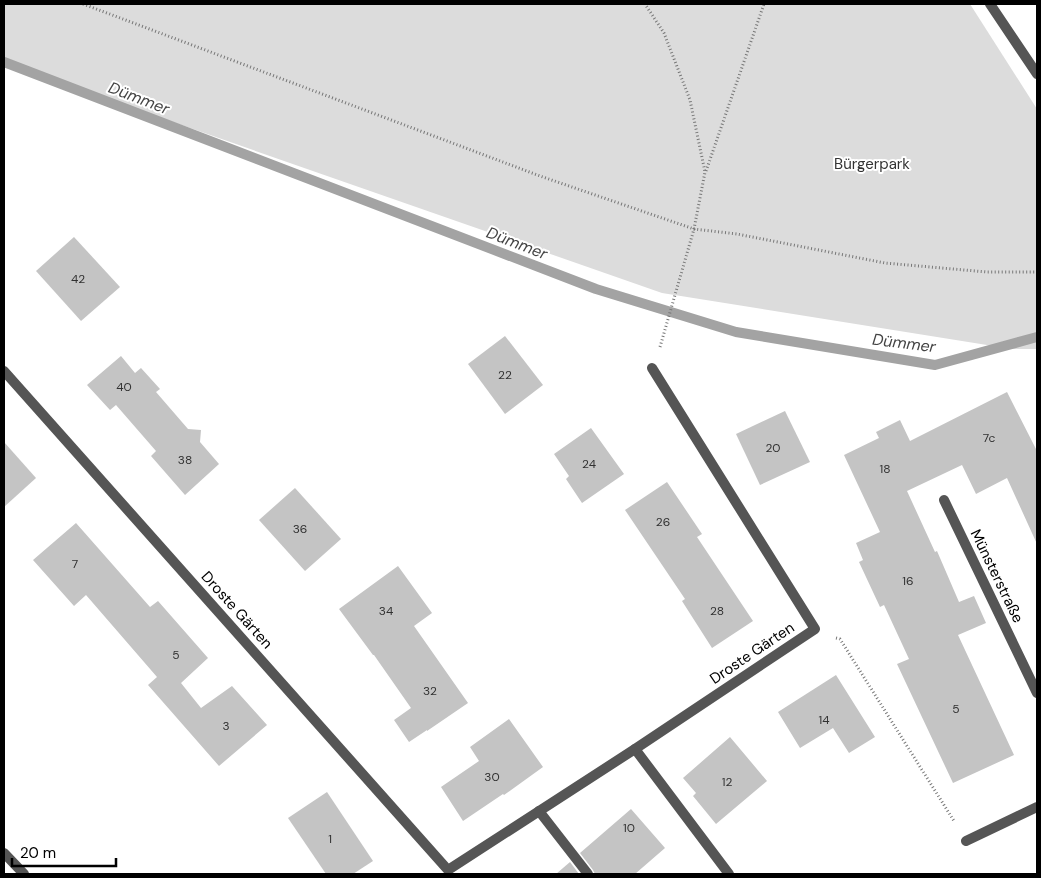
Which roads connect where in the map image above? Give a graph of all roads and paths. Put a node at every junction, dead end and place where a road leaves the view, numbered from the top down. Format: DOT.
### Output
graph roads {
  1 [pos="85,4"];
  2 [pos="645,4"];
  3 [pos="764,4"];
  4 [pos="990,4"];
  5 [pos="1037,74"];
  6 [pos="705,172"];
  7 [pos="694,229"];
  8 [pos="1037,272"];
  9 [pos="660,348"];
  10 [pos="652,368"];
  11 [pos="4,371"];
  12 [pos="944,500"];
  13 [pos="815,629"];
  14 [pos="1037,693"];
  15 [pos="635,750"];
  16 [pos="1037,807"];
  17 [pos="539,811"];
  18 [pos="966,841"];
  19 [pos="4,853"];
  20 [pos="445,872"];
  21 [pos="24,874"];
  22 [pos="588,874"];
  23 [pos="729,874"];
  1 -- 7 [label="path"];
  2 -- 6 [label="path"];
  3 -- 6 [label="path"];
  4 -- 5 [label="street"];
  6 -- 7 [label="path"];
  7 -- 8 [label="path"];
  7 -- 9 [label="path"];
  10 -- 13 [label="street, Droste Gärten"];
  11 -- 20 [label="street, Droste Gärten"];
  12 -- 14 [label="street, Münsterstraße"];
  13 -- 15 [label="street, Droste Gärten"];
  13 -- 18 [label="path"];
  15 -- 17 [label="street, Droste Gärten"];
  15 -- 23 [label="street"];
  16 -- 18 [label="street"];
  17 -- 20 [label="street, Droste Gärten"];
  17 -- 22 [label="street"];
  19 -- 21 [label="street"];
}
